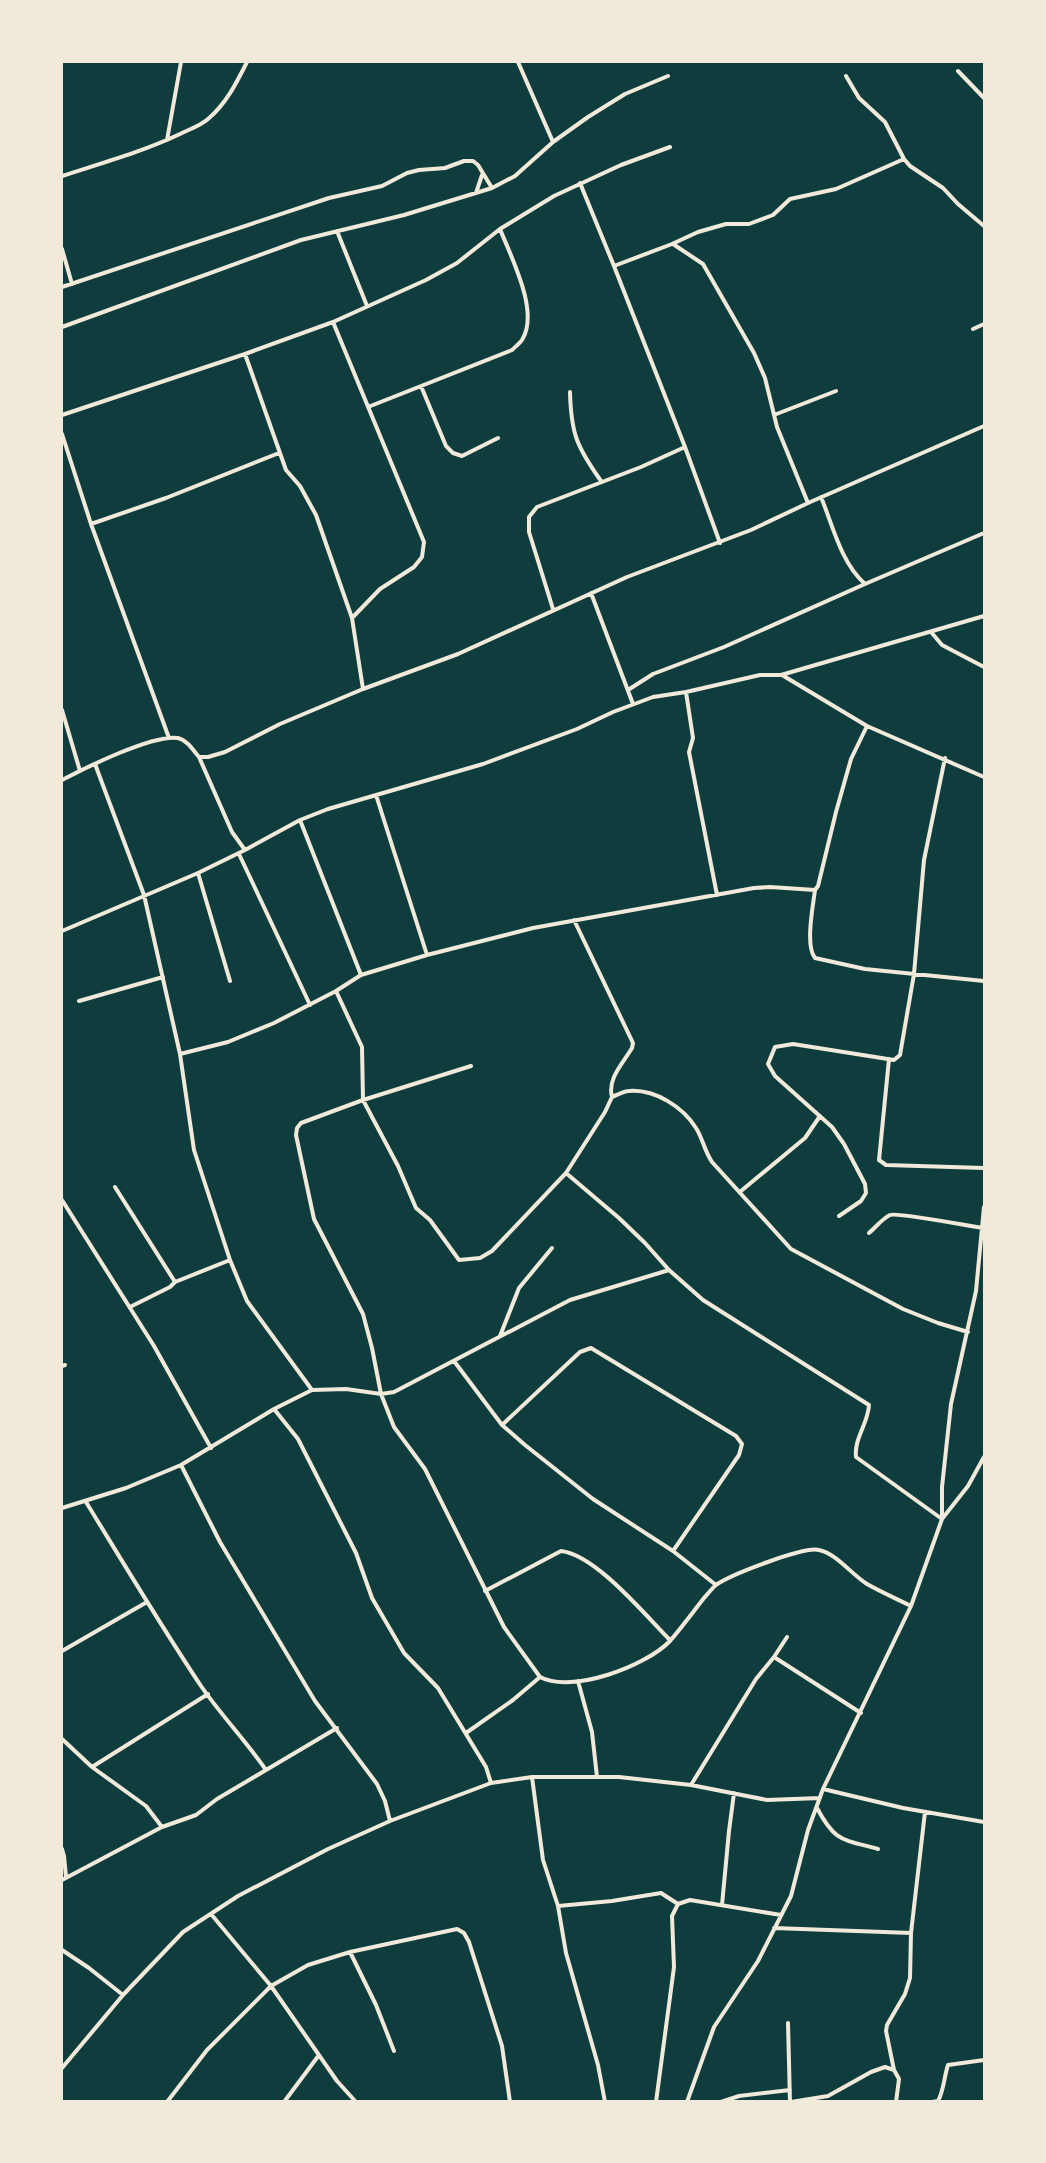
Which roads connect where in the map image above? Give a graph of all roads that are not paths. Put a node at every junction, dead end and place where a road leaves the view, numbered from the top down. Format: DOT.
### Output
graph roads {
  1 [pos="181,62"];
  2 [pos="247,62"];
  3 [pos="518,62"];
  4 [pos="958,71"];
  5 [pos="668,76"];
  6 [pos="846,76"];
  7 [pos="984,98"];
  8 [pos="167,140"];
  9 [pos="553,142"];
  10 [pos="670,147"];
  11 [pos="904,159"];
  12 [pos="482,174"];
  13 [pos="62,176"];
  14 [pos="580,183"];
  15 [pos="492,188"];
  16 [pos="475,194"];
  17 [pos="982,220"];
  18 [pos="984,226"];
  19 [pos="500,229"];
  20 [pos="337,231"];
  21 [pos="672,244"];
  22 [pos="62,249"];
  23 [pos="614,266"];
  24 [pos="72,284"];
  25 [pos="62,287"];
  26 [pos="367,306"];
  27 [pos="333,322"];
  28 [pos="984,324"];
  29 [pos="62,327"];
  30 [pos="972,329"];
  31 [pos="245,354"];
  32 [pos="421,386"];
  33 [pos="836,390"];
  34 [pos="570,392"];
  35 [pos="368,407"];
  36 [pos="62,415"];
  37 [pos="774,416"];
  38 [pos="984,426"];
  39 [pos="62,434"];
  40 [pos="498,438"];
  41 [pos="685,447"];
  42 [pos="279,453"];
  43 [pos="602,481"];
  44 [pos="821,497"];
  45 [pos="808,503"];
  46 [pos="92,524"];
  47 [pos="984,533"];
  48 [pos="720,543"];
  49 [pos="865,584"];
  50 [pos="591,593"];
  51 [pos="553,609"];
  52 [pos="984,616"];
  53 [pos="352,618"];
  54 [pos="931,632"];
  55 [pos="984,667"];
  56 [pos="781,675"];
  57 [pos="363,689"];
  58 [pos="628,690"];
  59 [pos="686,692"];
  60 [pos="633,704"];
  61 [pos="62,710"];
  62 [pos="64,725"];
  63 [pos="867,726"];
  64 [pos="169,738"];
  65 [pos="199,757"];
  66 [pos="945,758"];
  67 [pos="95,764"];
  68 [pos="80,771"];
  69 [pos="984,777"];
  70 [pos="62,780"];
  71 [pos="376,795"];
  72 [pos="300,820"];
  73 [pos="245,850"];
  74 [pos="239,854"];
  75 [pos="198,873"];
  76 [pos="814,890"];
  77 [pos="144,895"];
  78 [pos="717,895"];
  79 [pos="574,920"];
  80 [pos="62,931"];
  81 [pos="427,955"];
  82 [pos="914,974"];
  83 [pos="361,975"];
  84 [pos="163,977"];
  85 [pos="230,981"];
  86 [pos="984,981"];
  87 [pos="336,991"];
  88 [pos="79,1001"];
  89 [pos="310,1005"];
  90 [pos="180,1054"];
  91 [pos="889,1059"];
  92 [pos="471,1066"];
  93 [pos="612,1097"];
  94 [pos="363,1100"];
  95 [pos="820,1116"];
  96 [pos="984,1168"];
  97 [pos="566,1173"];
  98 [pos="115,1187"];
  99 [pos="741,1191"];
  100 [pos="62,1200"];
  101 [pos="984,1207"];
  102 [pos="839,1216"];
  103 [pos="982,1228"];
  104 [pos="869,1233"];
  105 [pos="552,1248"];
  106 [pos="230,1260"];
  107 [pos="669,1270"];
  108 [pos="175,1282"];
  109 [pos="130,1307"];
  110 [pos="968,1332"];
  111 [pos="500,1336"];
  112 [pos="454,1361"];
  113 [pos="312,1390"];
  114 [pos="381,1394"];
  115 [pos="274,1409"];
  116 [pos="502,1425"];
  117 [pos="211,1448"];
  118 [pos="984,1458"];
  119 [pos="180,1465"];
  120 [pos="86,1502"];
  121 [pos="62,1508"];
  122 [pos="942,1519"];
  123 [pos="674,1551"];
  124 [pos="716,1585"];
  125 [pos="485,1592"];
  126 [pos="147,1602"];
  127 [pos="912,1606"];
  128 [pos="788,1637"];
  129 [pos="670,1640"];
  130 [pos="62,1651"];
  131 [pos="774,1657"];
  132 [pos="540,1677"];
  133 [pos="578,1681"];
  134 [pos="208,1694"];
  135 [pos="861,1713"];
  136 [pos="337,1728"];
  137 [pos="466,1733"];
  138 [pos="62,1739"];
  139 [pos="92,1767"];
  140 [pos="266,1770"];
  141 [pos="532,1777"];
  142 [pos="597,1777"];
  143 [pos="491,1783"];
  144 [pos="691,1785"];
  145 [pos="823,1789"];
  146 [pos="734,1794"];
  147 [pos="820,1798"];
  148 [pos="816,1807"];
  149 [pos="925,1812"];
  150 [pos="390,1821"];
  151 [pos="984,1822"];
  152 [pos="162,1827"];
  153 [pos="62,1849"];
  154 [pos="878,1849"];
  155 [pos="66,1877"];
  156 [pos="62,1880"];
  157 [pos="678,1904"];
  158 [pos="722,1905"];
  159 [pos="558,1906"];
  160 [pos="211,1914"];
  161 [pos="781,1915"];
  162 [pos="774,1928"];
  163 [pos="911,1933"];
  164 [pos="62,1950"];
  165 [pos="350,1952"];
  166 [pos="271,1986"];
  167 [pos="123,1995"];
  168 [pos="788,2022"];
  169 [pos="394,2051"];
  170 [pos="319,2055"];
  171 [pos="984,2060"];
  172 [pos="62,2068"];
  173 [pos="894,2070"];
  174 [pos="790,2090"];
  175 [pos="167,2102"];
  176 [pos="284,2102"];
  177 [pos="356,2102"];
  178 [pos="510,2102"];
  179 [pos="604,2102"];
  180 [pos="656,2102"];
  181 [pos="687,2102"];
  182 [pos="721,2102"];
  183 [pos="791,2102"];
  184 [pos="896,2102"];
  185 [pos="932,2102"];
  1 -- 8 [label="street"];
  2 -- 8 [label="street"];
  3 -- 9 [label="street"];
  4 -- 7 [label="street"];
  5 -- 9 [label="street"];
  6 -- 11 [label="street"];
  8 -- 13 [label="street"];
  9 -- 15 [label="street"];
  10 -- 14 [label="street"];
  11 -- 17 [label="street"];
  11 -- 21 [label="street"];
  12 -- 15 [label="street"];
  12 -- 16 [label="street"];
  12 -- 24 [label="street"];
  14 -- 19 [label="street"];
  14 -- 23 [label="street"];
  15 -- 16 [label="street"];
  16 -- 20 [label="street"];
  17 -- 18 [label="street"];
  19 -- 26 [label="street"];
  19 -- 32 [label="street"];
  20 -- 26 [label="street"];
  20 -- 29 [label="street"];
  21 -- 23 [label="street"];
  21 -- 37 [label="street"];
  22 -- 24 [label="street"];
  23 -- 41 [label="street"];
  24 -- 25 [label="street"];
  26 -- 27 [label="street"];
  27 -- 31 [label="street"];
  27 -- 35 [label="street"];
  28 -- 30 [label="street"];
  31 -- 36 [label="street"];
  31 -- 42 [label="street"];
  32 -- 35 [label="street"];
  32 -- 40 [label="street"];
  33 -- 37 [label="street"];
  34 -- 43 [label="street"];
  35 -- 53 [label="street"];
  37 -- 45 [label="street"];
  38 -- 44 [label="street"];
  39 -- 46 [label="street"];
  41 -- 43 [label="street"];
  41 -- 48 [label="street"];
  42 -- 46 [label="street"];
  42 -- 53 [label="street"];
  43 -- 51 [label="street"];
  44 -- 45 [label="street"];
  44 -- 49 [label="street"];
  45 -- 48 [label="street"];
  46 -- 64 [label="street"];
  47 -- 49 [label="street"];
  48 -- 50 [label="street"];
  49 -- 58 [label="street"];
  50 -- 51 [label="street"];
  50 -- 58 [label="street"];
  51 -- 57 [label="street"];
  52 -- 54 [label="street"];
  53 -- 57 [label="street"];
  54 -- 55 [label="street"];
  54 -- 56 [label="street"];
  56 -- 59 [label="street"];
  56 -- 63 [label="street"];
  57 -- 65 [label="street"];
  58 -- 60 [label="street"];
  59 -- 60 [label="street"];
  59 -- 78 [label="street"];
  60 -- 71 [label="street"];
  61 -- 62 [label="street"];
  62 -- 68 [label="street"];
  63 -- 66 [label="street"];
  63 -- 76 [label="street"];
  64 -- 65 [label="street"];
  64 -- 67 [label="street"];
  65 -- 73 [label="street"];
  66 -- 69 [label="street"];
  66 -- 82 [label="street"];
  67 -- 68 [label="street"];
  67 -- 77 [label="street"];
  68 -- 70 [label="street"];
  71 -- 72 [label="street"];
  71 -- 81 [label="street"];
  72 -- 73 [label="street"];
  72 -- 83 [label="street"];
  73 -- 74 [label="street"];
  74 -- 75 [label="street"];
  74 -- 89 [label="street"];
  75 -- 77 [label="street"];
  75 -- 85 [label="street"];
  76 -- 78 [label="street"];
  76 -- 82 [label="street"];
  77 -- 80 [label="street"];
  77 -- 84 [label="street"];
  78 -- 79 [label="street"];
  79 -- 81 [label="street"];
  79 -- 93 [label="street"];
  81 -- 83 [label="street"];
  82 -- 86 [label="street"];
  82 -- 91 [label="street"];
  83 -- 87 [label="street"];
  84 -- 88 [label="street"];
  84 -- 90 [label="street"];
  87 -- 89 [label="street"];
  87 -- 94 [label="street"];
  89 -- 90 [label="street"];
  90 -- 106 [label="street"];
  91 -- 95 [label="street"];
  91 -- 96 [label="street"];
  92 -- 94 [label="street"];
  93 -- 97 [label="street"];
  93 -- 99 [label="street"];
  94 -- 97 [label="street"];
  94 -- 114 [label="street"];
  95 -- 99 [label="street"];
  95 -- 102 [label="street"];
  97 -- 107 [label="street"];
  98 -- 108 [label="street"];
  99 -- 110 [label="street"];
  100 -- 109 [label="street"];
  101 -- 103 [label="street"];
  103 -- 104 [label="street"];
  103 -- 110 [label="street"];
  105 -- 111 [label="street"];
  106 -- 108 [label="street"];
  106 -- 113 [label="street"];
  107 -- 111 [label="street"];
  107 -- 122 [label="street"];
  108 -- 109 [label="street"];
  109 -- 117 [label="street"];
  110 -- 122 [label="street"];
  111 -- 112 [label="street"];
  112 -- 114 [label="street"];
  112 -- 116 [label="street"];
  113 -- 114 [label="street"];
  113 -- 115 [label="street"];
  114 -- 125 [label="street"];
  115 -- 117 [label="street"];
  115 -- 137 [label="street"];
  116 -- 123 [label="street"];
  116 -- 123 [label="street"];
  117 -- 119 [label="street"];
  118 -- 122 [label="street"];
  119 -- 120 [label="street"];
  119 -- 136 [label="street"];
  120 -- 121 [label="street"];
  120 -- 126 [label="street"];
  122 -- 127 [label="street"];
  123 -- 124 [label="street"];
  124 -- 127 [label="street"];
  124 -- 129 [label="street"];
  125 -- 129 [label="street"];
  125 -- 132 [label="street"];
  126 -- 130 [label="street"];
  126 -- 134 [label="street"];
  127 -- 135 [label="street"];
  128 -- 131 [label="street"];
  129 -- 133 [label="street"];
  131 -- 135 [label="street"];
  131 -- 144 [label="street"];
  132 -- 133 [label="street"];
  132 -- 137 [label="street"];
  133 -- 142 [label="street"];
  134 -- 139 [label="street"];
  134 -- 140 [label="street"];
  135 -- 145 [label="street"];
  136 -- 140 [label="street"];
  136 -- 150 [label="street"];
  137 -- 143 [label="street"];
  138 -- 139 [label="street"];
  139 -- 152 [label="street"];
  140 -- 152 [label="street"];
  141 -- 142 [label="street"];
  141 -- 143 [label="street"];
  141 -- 159 [label="street"];
  142 -- 144 [label="street"];
  143 -- 150 [label="street"];
  144 -- 146 [label="street"];
  145 -- 147 [label="street"];
  145 -- 149 [label="street"];
  146 -- 147 [label="street"];
  146 -- 158 [label="street"];
  147 -- 148 [label="street"];
  148 -- 154 [label="street"];
  148 -- 161 [label="street"];
  149 -- 151 [label="street"];
  149 -- 163 [label="street"];
  150 -- 160 [label="street"];
  152 -- 155 [label="street"];
  153 -- 155 [label="street"];
  155 -- 156 [label="street"];
  157 -- 158 [label="street"];
  157 -- 159 [label="street"];
  157 -- 180 [label="street"];
  158 -- 161 [label="street"];
  159 -- 179 [label="street"];
  160 -- 166 [label="street"];
  160 -- 167 [label="street"];
  161 -- 162 [label="street"];
  162 -- 163 [label="street"];
  162 -- 181 [label="street"];
  163 -- 173 [label="street"];
  164 -- 167 [label="street"];
  165 -- 166 [label="street"];
  165 -- 169 [label="street"];
  165 -- 178 [label="street"];
  166 -- 170 [label="street"];
  166 -- 175 [label="street"];
  167 -- 172 [label="street"];
  168 -- 174 [label="street"];
  170 -- 176 [label="street"];
  170 -- 177 [label="street"];
  171 -- 185 [label="street"];
  173 -- 183 [label="street"];
  173 -- 184 [label="street"];
  174 -- 182 [label="street"];
  174 -- 183 [label="street"];
}
